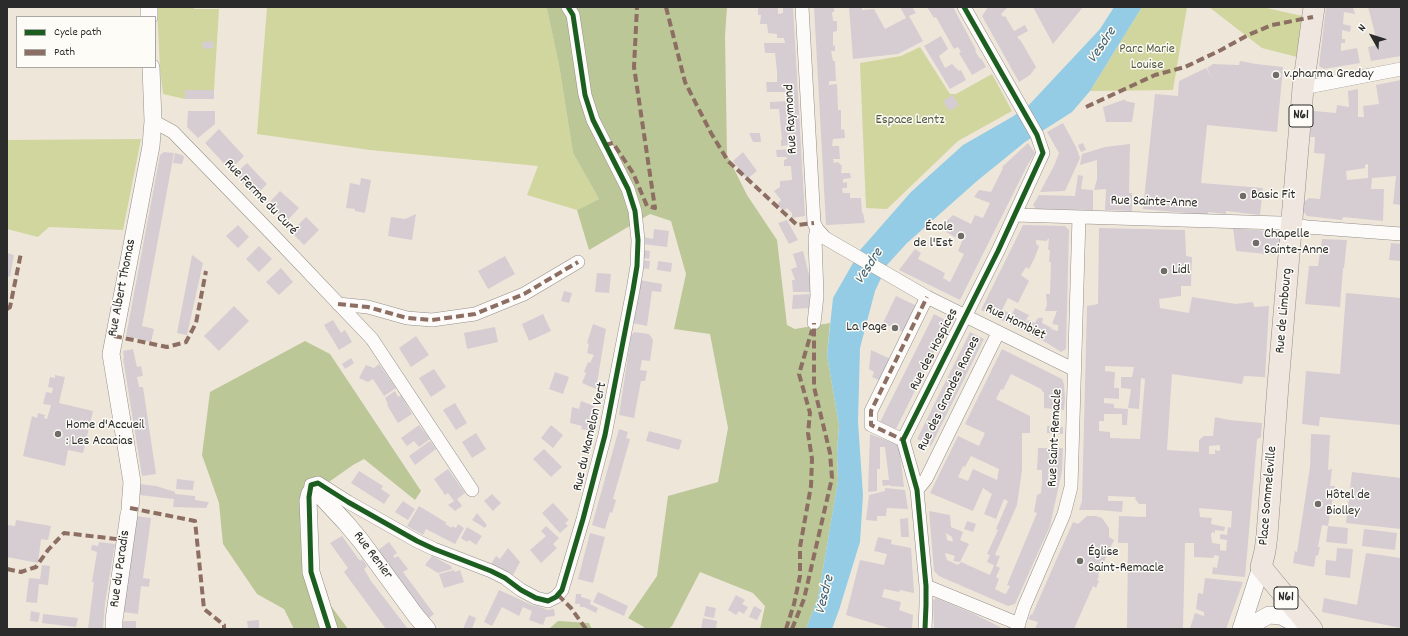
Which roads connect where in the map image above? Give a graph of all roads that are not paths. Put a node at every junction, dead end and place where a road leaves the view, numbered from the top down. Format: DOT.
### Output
graph roads {
  1 [pos="568,7"];
  2 [pos="802,7"];
  3 [pos="1314,7"];
  4 [pos="969,9"];
  5 [pos="151,68"];
  6 [pos="1401,69"];
  7 [pos="1304,88"];
  8 [pos="154,121"];
  9 [pos="1015,215"];
  10 [pos="1080,217"];
  11 [pos="1292,225"];
  12 [pos="817,229"];
  13 [pos="1401,234"];
  14 [pos="578,262"];
  15 [pos="927,298"];
  16 [pos="338,304"];
  17 [pos="965,316"];
  18 [pos="814,323"];
  19 [pos="998,333"];
  20 [pos="1075,370"];
  21 [pos="1275,424"];
  22 [pos="903,440"];
  23 [pos="472,490"];
  24 [pos="917,490"];
  25 [pos="310,493"];
  26 [pos="130,511"];
  27 [pos="1261,567"];
  28 [pos="926,586"];
  29 [pos="1018,626"];
  30 [pos="114,629"];
  31 [pos="329,629"];
  32 [pos="427,629"];
  33 [pos="925,629"];
  34 [pos="1241,629"];
  35 [pos="1248,629"];
  36 [pos="1306,629"];
  37 [pos="1312,629"];
  1 -- 25 [label="street, Rue du Mamelon Vert"];
  2 -- 12 [label="street, Rue Raymond"];
  3 -- 7 [label="main road, Rue de Limbourg / N61"];
  4 -- 9 [label="street, Rue des Hospices"];
  5 -- 8 [label="street, Rue Albert Thomas"];
  6 -- 7 [label="street"];
  7 -- 11 [label="main road, Rue de Limbourg / N61"];
  8 -- 16 [label="street, Rue Ferme du Curé"];
  8 -- 26 [label="street, Rue Albert Thomas"];
  9 -- 10 [label="street, Rue Sainte-Anne"];
  9 -- 17 [label="street, Rue des Hospices"];
  10 -- 11 [label="street, Rue Sainte-Anne"];
  10 -- 20 [label="street, Rue Saint-Remacle"];
  11 -- 13 [label="street, Rue Sainte-Anne"];
  11 -- 21 [label="main road, Rue de Limbourg / N61"];
  12 -- 15 [label="street, Rue Hombiet"];
  12 -- 18 [label="street"];
  14 -- 16 [label="street"];
  15 -- 17 [label="street, Rue Hombiet"];
  15 -- 22 [label="street"];
  16 -- 23 [label="street, Rue Ferme du Curé"];
  17 -- 19 [label="street, Rue Hombiet"];
  17 -- 22 [label="street, Rue des Hospices"];
  19 -- 20 [label="street, Rue Hombiet"];
  19 -- 24 [label="street, Rue des Grandes Rames"];
  20 -- 29 [label="street, Rue Saint-Remacle"];
  21 -- 27 [label="main road, Place Sommeleville / N61"];
  22 -- 24 [label="street"];
  24 -- 28 [label="street"];
  25 -- 31 [label="street"];
  25 -- 32 [label="street, Rue Renier"];
  26 -- 30 [label="street, Rue du Paradis"];
  27 -- 34 [label="street, Place Sommeleville"];
  27 -- 37 [label="main road, N61"];
  28 -- 29 [label="street, Rue Saint-Remacle"];
  28 -- 33 [label="street"];
  35 -- 36 [label="street"];
}
